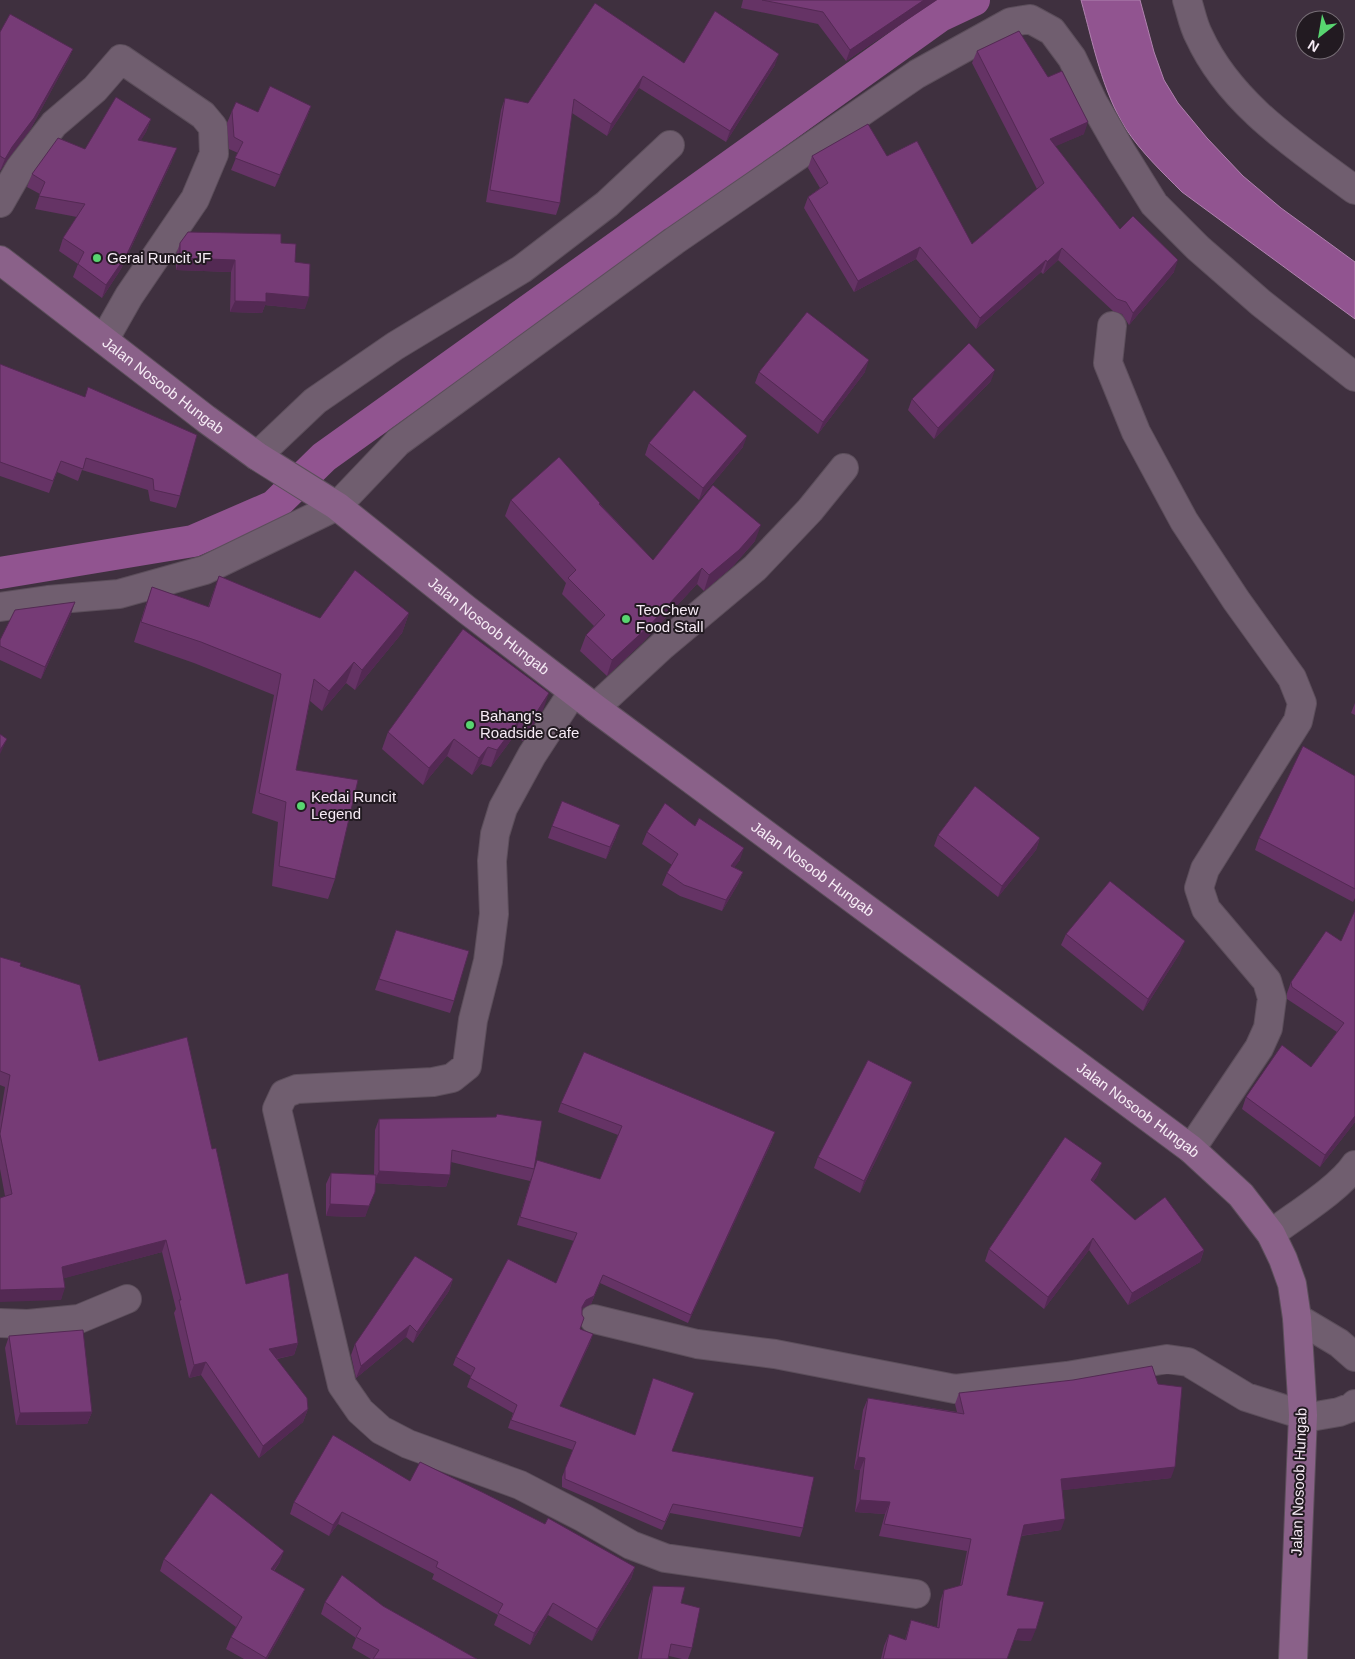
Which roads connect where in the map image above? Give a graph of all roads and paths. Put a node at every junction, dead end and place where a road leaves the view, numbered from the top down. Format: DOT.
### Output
graph roads {
  1 [pos="1187,0"];
  2 [pos="670,145"];
  3 [pos="1355,190"];
  4 [pos="0,203"];
  5 [pos="0,260"];
  6 [pos="1112,326"];
  7 [pos="104,340"];
  8 [pos="1355,377"];
  9 [pos="263,460"];
  10 [pos="844,468"];
  11 [pos="337,506"];
  12 [pos="0,607"];
  13 [pos="573,692"];
  14 [pos="595,708"];
  15 [pos="1190,1149"];
  16 [pos="1355,1165"];
  17 [pos="1271,1234"];
  18 [pos="127,1298"];
  19 [pos="1297,1318"];
  20 [pos="594,1319"];
  21 [pos="0,1323"];
  22 [pos="1355,1357"];
  23 [pos="1355,1404"];
  24 [pos="1303,1415"];
  25 [pos="916,1594"];
  26 [pos="1293,1659"];
  1 -- 3 [label="street"];
  2 -- 9 [label="street"];
  4 -- 7 [label="street"];
  5 -- 7 [label="main road, Jalan Nosoob Hungab"];
  6 -- 15 [label="street"];
  7 -- 9 [label="main road, Jalan Nosoob Hungab"];
  8 -- 11 [label="street"];
  9 -- 11 [label="main road, Jalan Nosoob Hungab"];
  10 -- 14 [label="street"];
  11 -- 12 [label="street"];
  11 -- 13 [label="main road, Jalan Nosoob Hungab"];
  13 -- 14 [label="main road, Jalan Nosoob Hungab"];
  13 -- 25 [label="street"];
  14 -- 15 [label="main road, Jalan Nosoob Hungab"];
  15 -- 17 [label="main road, Jalan Nosoob Hungab"];
  16 -- 17 [label="street"];
  17 -- 19 [label="main road, Jalan Nosoob Hungab"];
  18 -- 21 [label="street"];
  19 -- 22 [label="street"];
  19 -- 24 [label="main road, Jalan Nosoob Hungab"];
  20 -- 24 [label="street"];
  23 -- 24 [label="street"];
  24 -- 26 [label="main road, Jalan Nosoob Hungab"];
}
